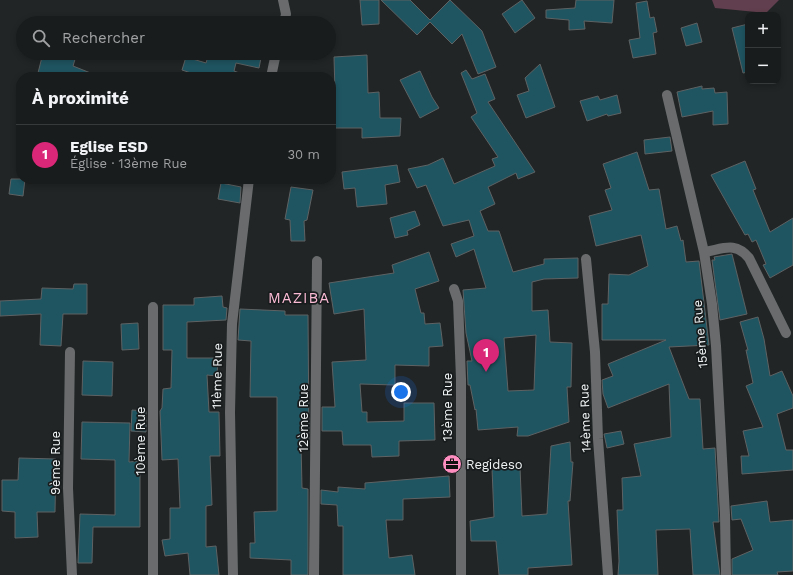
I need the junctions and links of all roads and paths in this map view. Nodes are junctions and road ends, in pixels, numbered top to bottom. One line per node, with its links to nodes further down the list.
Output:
1 (283, 0): 2 (street)
2 (286, 16)
3 (274, 60): 4 (street)
4 (271, 72)
5 (667, 95): 7 (street, 15ème Rue)
6 (249, 184): 16 (street, 11ème Rue)
7 (704, 252): 12 (street); 20 (street, 15ème Rue)
8 (586, 259): 19 (street, 14ème Rue)
9 (317, 261): 17 (street, 12ème Rue)
10 (454, 289): 18 (street, 13ème Rue)
11 (153, 307): 15 (street, 10ème Rue)
12 (786, 333)
13 (70, 352): 14 (street, 9ème Rue)
14 (72, 575)
15 (153, 575)
16 (233, 575)
17 (314, 575)
18 (460, 575)
19 (608, 575)
20 (726, 575)

